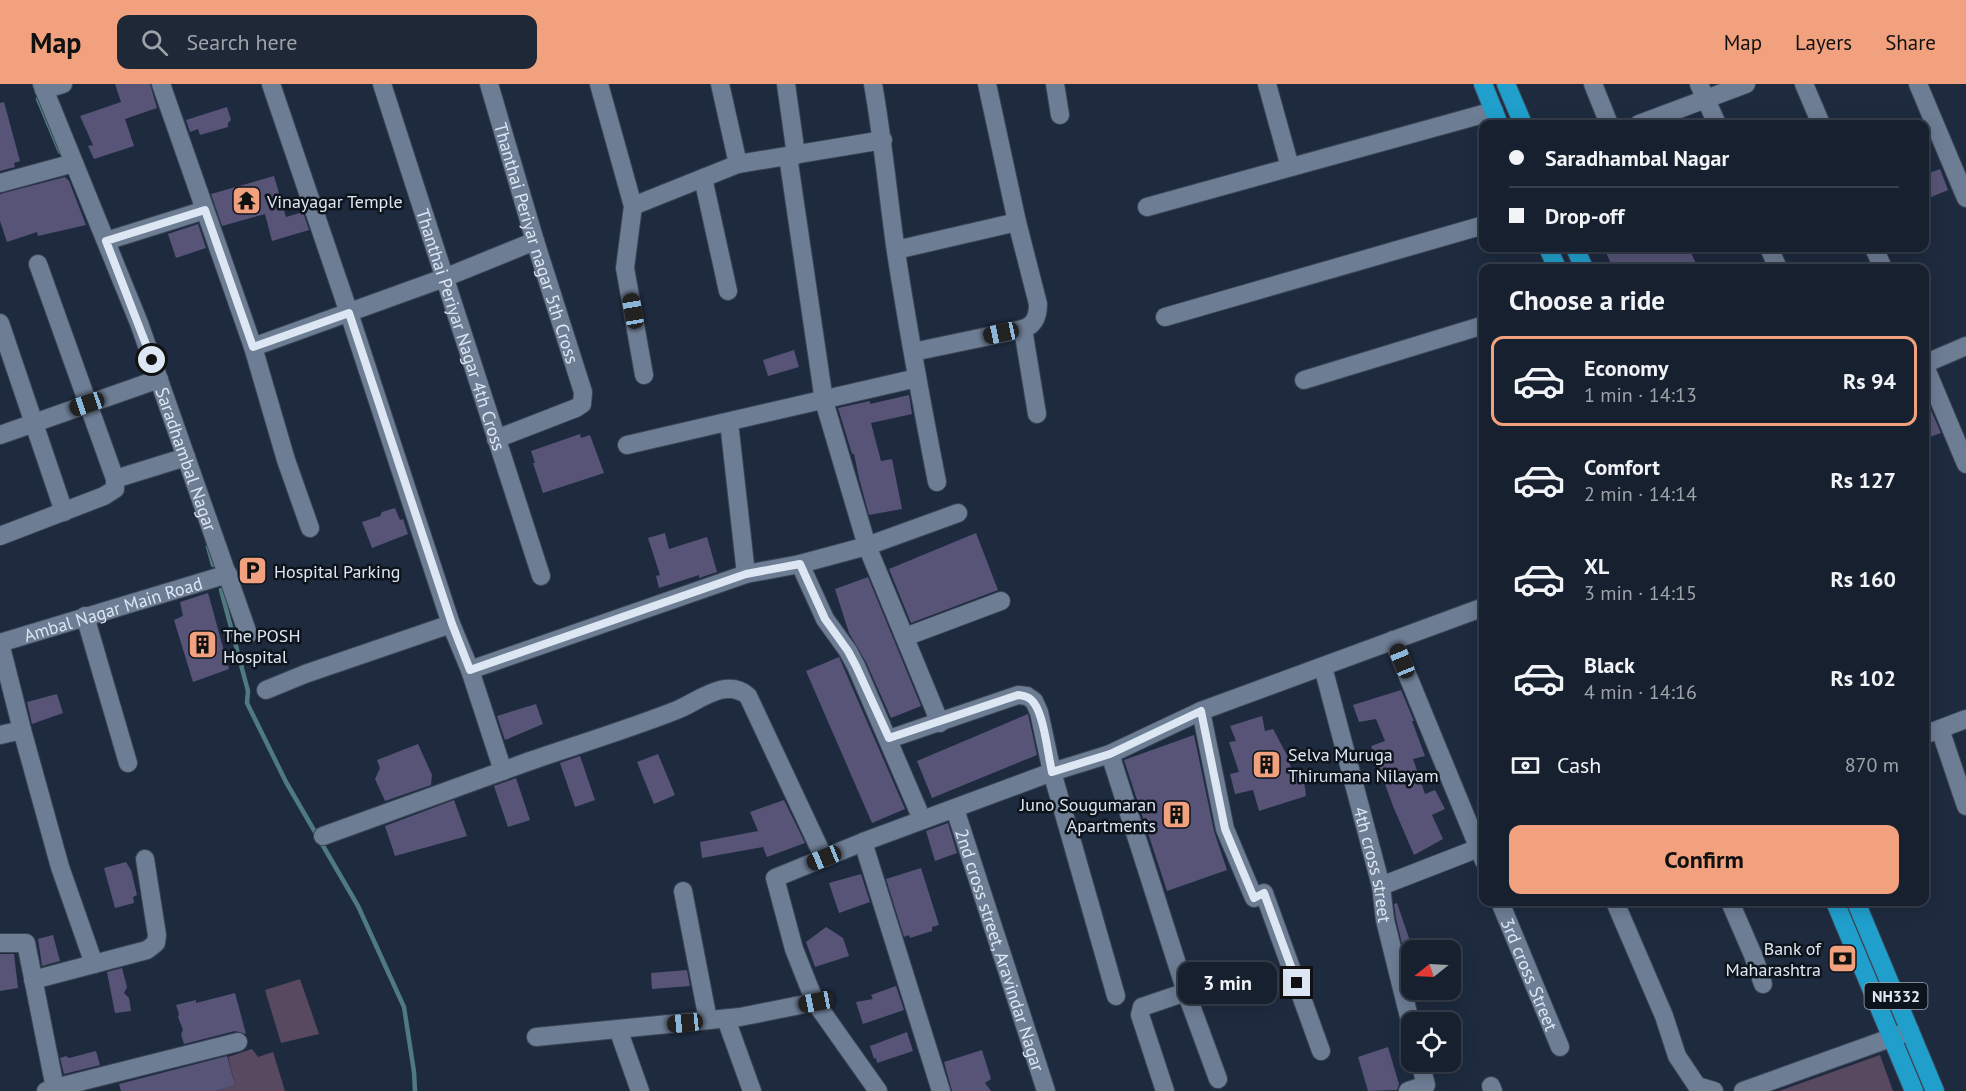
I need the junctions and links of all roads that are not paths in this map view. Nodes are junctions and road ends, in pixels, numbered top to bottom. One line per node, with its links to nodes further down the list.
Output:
1 (63, 84): 19 (street)
2 (161, 84): 39 (street)
3 (271, 84): 48 (street)
4 (382, 84): 46 (street, Thanthai Periyar Nagar 4th Cross)
5 (489, 84): 43 (street, Thanthai Periyar nagar 5th Cross)
6 (599, 84): 37 (street)
7 (720, 84): 32 (street)
8 (786, 84): 30 (street)
9 (873, 84): 29 (street)
10 (987, 84): 40 (street)
11 (1055, 84): 21 (street)
12 (1268, 84): 33 (street)
13 (1483, 84): 22 (highway)
14 (1506, 84): 23 (highway)
15 (1593, 84): 24 (street)
16 (1746, 84): 20 (street)
17 (1804, 84): 27 (street)
18 (1918, 84): 36 (street)
19 (43, 87): 31 (street, Saradhambal Nagar)
20 (1703, 92): 25 (street); 26 (street)
21 (1060, 115)
22 (1496, 118)
23 (1521, 120)
24 (1607, 120)
25 (1647, 120)
26 (1715, 120)
27 (1819, 120)
28 (1479, 122): 33 (street)
29 (883, 140): 30 (street); 44 (street)
30 (792, 156): 32 (street); 62 (street)
31 (74, 163): 35 (street); 42 (street, Saradhambal Nagar)
32 (738, 164): 34 (street)
33 (1290, 167): 38 (street)
34 (703, 178): 37 (street); 47 (street)
35 (0, 183)
36 (1966, 198)
37 (633, 206): 58 (street)
38 (1147, 207)
39 (205, 210): 42 (street); 54 (street)
40 (1017, 222): 44 (street); 52 (street)
41 (1479, 226): 49 (street)
42 (106, 241): 60 (street, Saradhambal Nagar)
43 (535, 241): 46 (street); 68 (street, Thanthai Periyar nagar 5th Cross)
44 (896, 250): 55 (street)
45 (38, 264): 63 (street)
46 (444, 278): 48 (street); 68 (street, Thanthai Periyar Nagar 4th Cross)
47 (728, 291)
48 (349, 313): 54 (street); 86 (street)
49 (1165, 317)
50 (0, 323): 65 (street)
51 (1479, 328): 61 (street)
52 (1023, 329): 55 (street); 64 (street)
53 (1966, 346): 56 (street)
54 (253, 347): 76 (street)
55 (913, 352): 59 (street)
56 (1929, 362)
57 (1929, 374): 71 (street)
58 (644, 375)
59 (917, 378): 62 (street); 73 (street)
60 (159, 379): 63 (street); 70 (street, Saradhambal Nagar)
61 (1304, 380)
62 (825, 401): 66 (street); 78 (street)
63 (87, 404): 65 (street); 72 (street)
64 (1037, 414)
65 (33, 422): 67 (street); 74 (street)
66 (729, 422): 69 (street); 81 (street)
67 (0, 435)
68 (496, 439): 82 (street, Thanthai Periyar Nagar 4th Cross)
69 (627, 445)
70 (186, 457): 72 (street); 80 (street, Saradhambal Nagar)
71 (1966, 464)
72 (115, 479): 74 (street)
73 (937, 482)
74 (64, 512): 77 (street)
75 (958, 513): 78 (street)
76 (310, 528)
77 (0, 536)
78 (867, 546): 79 (street); 88 (street)
79 (800, 564): 81 (street); 100 (street)
80 (228, 574): 85 (street, Ambal Nagar Main Road); 87 (street, Saradhambal Nagar)
81 (746, 574): 92 (street)
82 (540, 576)
83 (1000, 601): 88 (street)
84 (1479, 609): 89 (street)
85 (85, 616): 90 (street, Ambal Nagar Main Road); 102 (street)
86 (452, 624): 92 (street); 93 (street)
87 (248, 634)
88 (905, 637): 96 (street)
89 (1393, 640): 91 (street); 110 (street)
90 (0, 643): 97 (street)
91 (1323, 667): 94 (street); 114 (street, 4th cross street)
92 (470, 670): 103 (street)
93 (266, 690)
94 (1201, 711): 101 (street); 136 (street)
95 (1966, 719): 98 (street)
96 (940, 723): 100 (street); 104 (street)
97 (22, 730): 99 (street); 122 (street)
98 (1932, 732): 105 (street)
99 (0, 735)
100 (889, 738): 107 (street)
101 (1110, 754): 104 (street); 125 (street)
102 (128, 763)
103 (503, 771): 108 (street); 112 (street)
104 (1052, 772): 106 (street); 126 (street)
105 (1966, 806)
106 (955, 809): 109 (street); 144 (street, 2nd cross street, Aravindar Nagar)
107 (918, 810)
108 (323, 836)
109 (863, 842): 112 (street); 143 (street)
110 (1479, 845)
111 (1479, 853): 114 (street)
112 (824, 858): 127 (street)
113 (145, 859): 122 (street)
114 (1381, 886): 128 (street, 4th cross street)
115 (683, 891): 129 (street)
116 (1502, 906): 135 (street, 3rd cross Street)
117 (1617, 906): 147 (street)
118 (1732, 906): 124 (street)
119 (1837, 906): 133 (highway, NH332)
120 (1858, 906): 131 (highway, NH332)
121 (0, 943): 123 (street)
122 (94, 964): 123 (street)
123 (33, 980): 139 (street)
124 (1763, 984)
125 (1186, 992): 138 (street); 145 (street)
126 (1116, 996)
127 (816, 1002): 129 (street); 142 (street)
128 (1408, 1012)
129 (717, 1020): 130 (street); 141 (street)
130 (618, 1029): 132 (street); 140 (street)
131 (1910, 1031): 133 (street); 150 (highway, NH332)
132 (536, 1038)
133 (1891, 1039): 148 (street); 149 (highway, NH332)
134 (238, 1042): 139 (street)
135 (1560, 1047)
136 (1321, 1051)
137 (1423, 1072): 146 (street)
138 (1218, 1079)
139 (50, 1090)
140 (640, 1091)
141 (752, 1091)
142 (878, 1091)
143 (941, 1091)
144 (1046, 1091)
145 (1165, 1091)
146 (1408, 1091)
147 (1714, 1091)
148 (1743, 1091)
149 (1914, 1091)
150 (1935, 1091)

